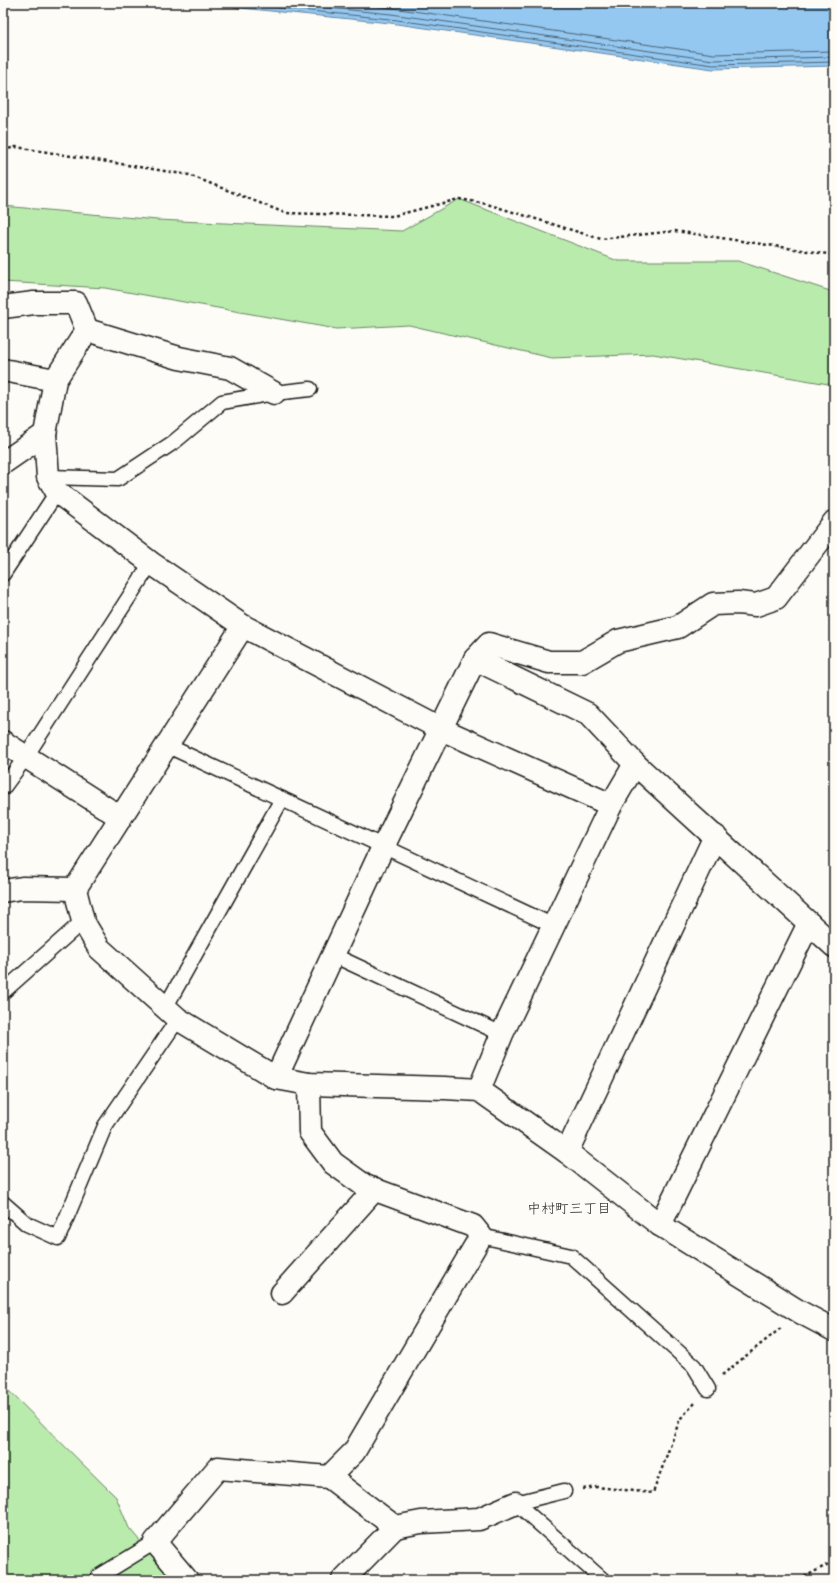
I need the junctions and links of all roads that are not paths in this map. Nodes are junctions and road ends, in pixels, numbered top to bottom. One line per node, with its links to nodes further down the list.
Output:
1 (3, 307): 2 (street)
2 (87, 330): 4 (street); 6 (street)
3 (3, 370): 4 (street)
4 (55, 380): 7 (street)
5 (310, 389): 6 (lane)
6 (274, 393): 9 (lane)
7 (45, 434): 8 (street); 9 (street)
8 (3, 463)
9 (52, 484): 11 (street); 12 (lane)
10 (834, 522): 14 (street)
11 (151, 564): 13 (street); 18 (lane)
12 (3, 574)
13 (244, 626): 15 (street); 17 (street)
14 (475, 659): 15 (street); 19 (street)
15 (441, 729): 22 (street); 25 (street)
16 (3, 742): 18 (street)
17 (166, 745): 21 (lane); 23 (street)
18 (26, 758): 20 (lane); 23 (street)
19 (634, 764): 22 (street); 24 (street)
20 (3, 788)
21 (282, 799): 25 (lane); 34 (lane)
22 (611, 805): 30 (street)
23 (120, 817): 26 (street)
24 (715, 836): 29 (street); 39 (street)
25 (383, 847): 30 (lane); 32 (street)
26 (74, 889): 27 (street); 28 (street)
27 (3, 891)
28 (83, 921): 33 (lane); 34 (street)
29 (809, 923): 31 (street); 42 (street)
30 (554, 926): 35 (street)
31 (834, 946)
32 (333, 955): 35 (lane); 36 (street)
33 (3, 992)
34 (172, 1014): 36 (street); 41 (lane)
35 (502, 1034): 38 (street)
36 (276, 1078): 37 (street)
37 (309, 1084): 38 (street); 40 (street)
38 (478, 1090): 39 (street)
39 (567, 1152): 42 (street)
40 (375, 1189): 43 (street); 44 (street)
41 (3, 1203)
42 (660, 1225): 45 (street)
43 (481, 1236): 46 (lane); 47 (street)
44 (282, 1293)
45 (834, 1330)
46 (708, 1389)
47 (329, 1477): 50 (street); 51 (street)
48 (564, 1491): 49 (lane)
49 (516, 1502): 50 (street); 55 (lane)
50 (395, 1527): 52 (street)
51 (155, 1542): 53 (lane); 54 (street)
52 (348, 1578)
53 (100, 1580)
54 (187, 1580)
55 (603, 1580)

